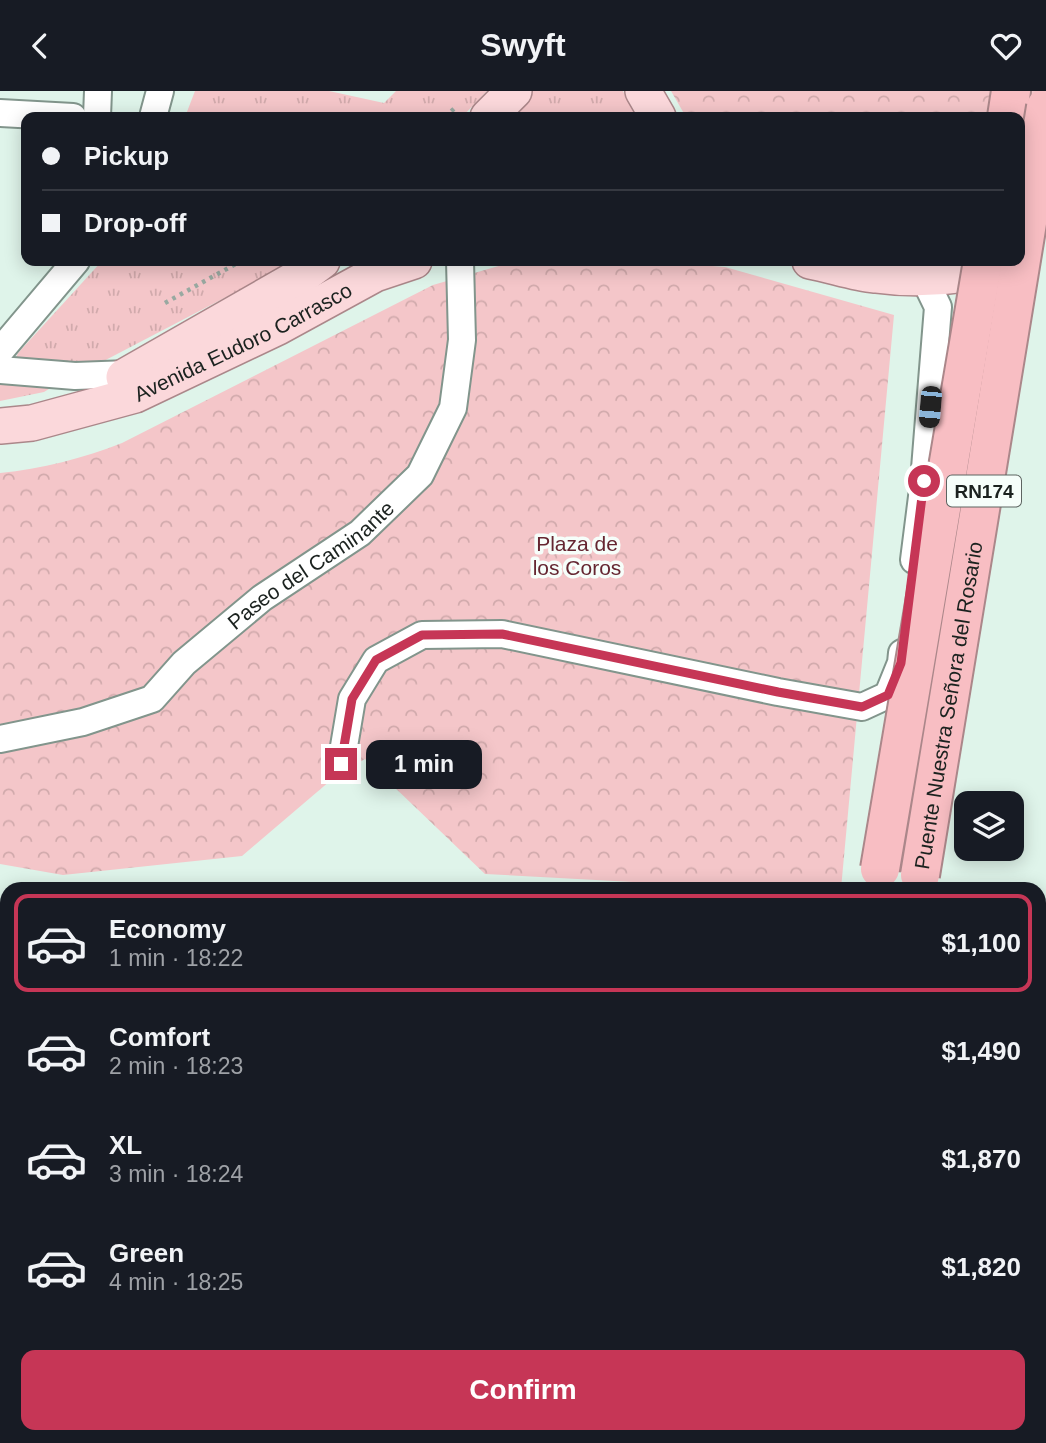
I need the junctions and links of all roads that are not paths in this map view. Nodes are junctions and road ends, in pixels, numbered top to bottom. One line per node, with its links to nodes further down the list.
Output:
1 (98, 91): 7 (street)
2 (160, 91): 8 (street)
3 (514, 91): 9 (main road)
4 (643, 91): 10 (main road)
5 (1011, 91): 11 (highway)
6 (1046, 107): 14 (highway, Puente Nuestra Señora del Rosario / RN174, bridge)
7 (97, 112)
8 (154, 112)
9 (472, 112)
10 (655, 112)
11 (1008, 112)
12 (0, 113): 13 (street)
13 (21, 114)
14 (1025, 235)
15 (72, 266): 24 (street)
16 (315, 266): 26 (main road, Avenida Eudoro Carrasco)
17 (399, 266): 27 (main road, Avenida Eudoro Carrasco)
18 (460, 266): 29 (street, Paseo del Caminante)
19 (835, 266): 23 (main road)
20 (982, 266): 31 (highway, Puente Nuestra Señora del Rosario / RN174, bridge)
21 (999, 266): 23 (main road)
22 (1020, 266): 32 (highway, Puente Nuestra Señora del Rosario / RN174, bridge)
23 (924, 278): 30 (street)
24 (0, 351)
25 (0, 370): 26 (street)
26 (129, 374): 27 (main road, Avenida Eudoro Carrasco)
27 (68, 414): 28 (main road, Avenida Eudoro Carrasco)
28 (0, 426)
29 (0, 739)
30 (341, 764)
31 (878, 882)
32 (919, 882)

